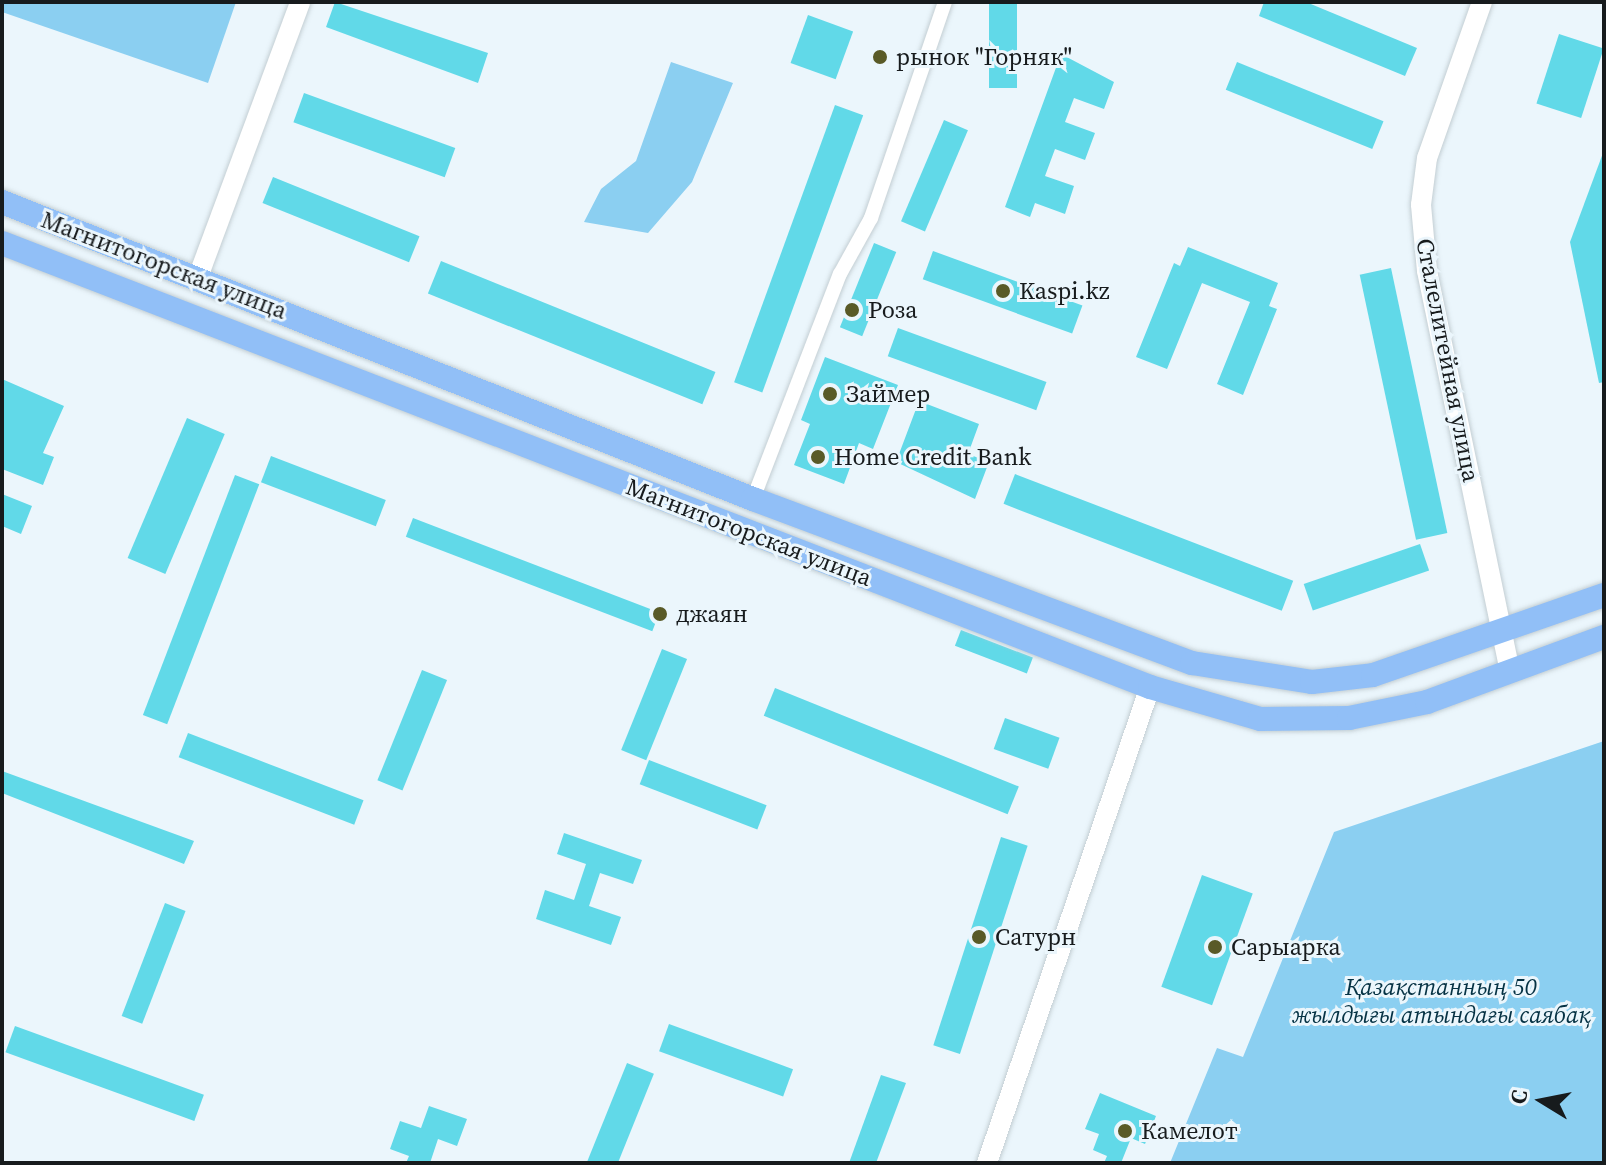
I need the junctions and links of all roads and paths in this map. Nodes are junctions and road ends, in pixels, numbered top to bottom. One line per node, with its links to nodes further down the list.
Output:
1 (300, 2): 6 (street)
2 (945, 2): 8 (street)
3 (1482, 2): 10 (street, Сталелитейная улица)
4 (2, 202): 6 (main road, Магнитогорская улица)
5 (2, 243): 7 (main road, Магнитогорская улица)
6 (198, 277): 7 (main road); 8 (main road, Магнитогорская улица)
7 (184, 314): 13 (main road, Магнитогорская улица)
8 (753, 499): 10 (main road, Магнитогорская улица)
9 (1604, 595): 10 (main road, Магнитогорская улица)
10 (1501, 630): 12 (street)
11 (1604, 637): 12 (main road, Магнитогорская улица)
12 (1510, 671): 13 (main road, Магнитогорская улица)
13 (1150, 687): 14 (street)
14 (987, 1163)

